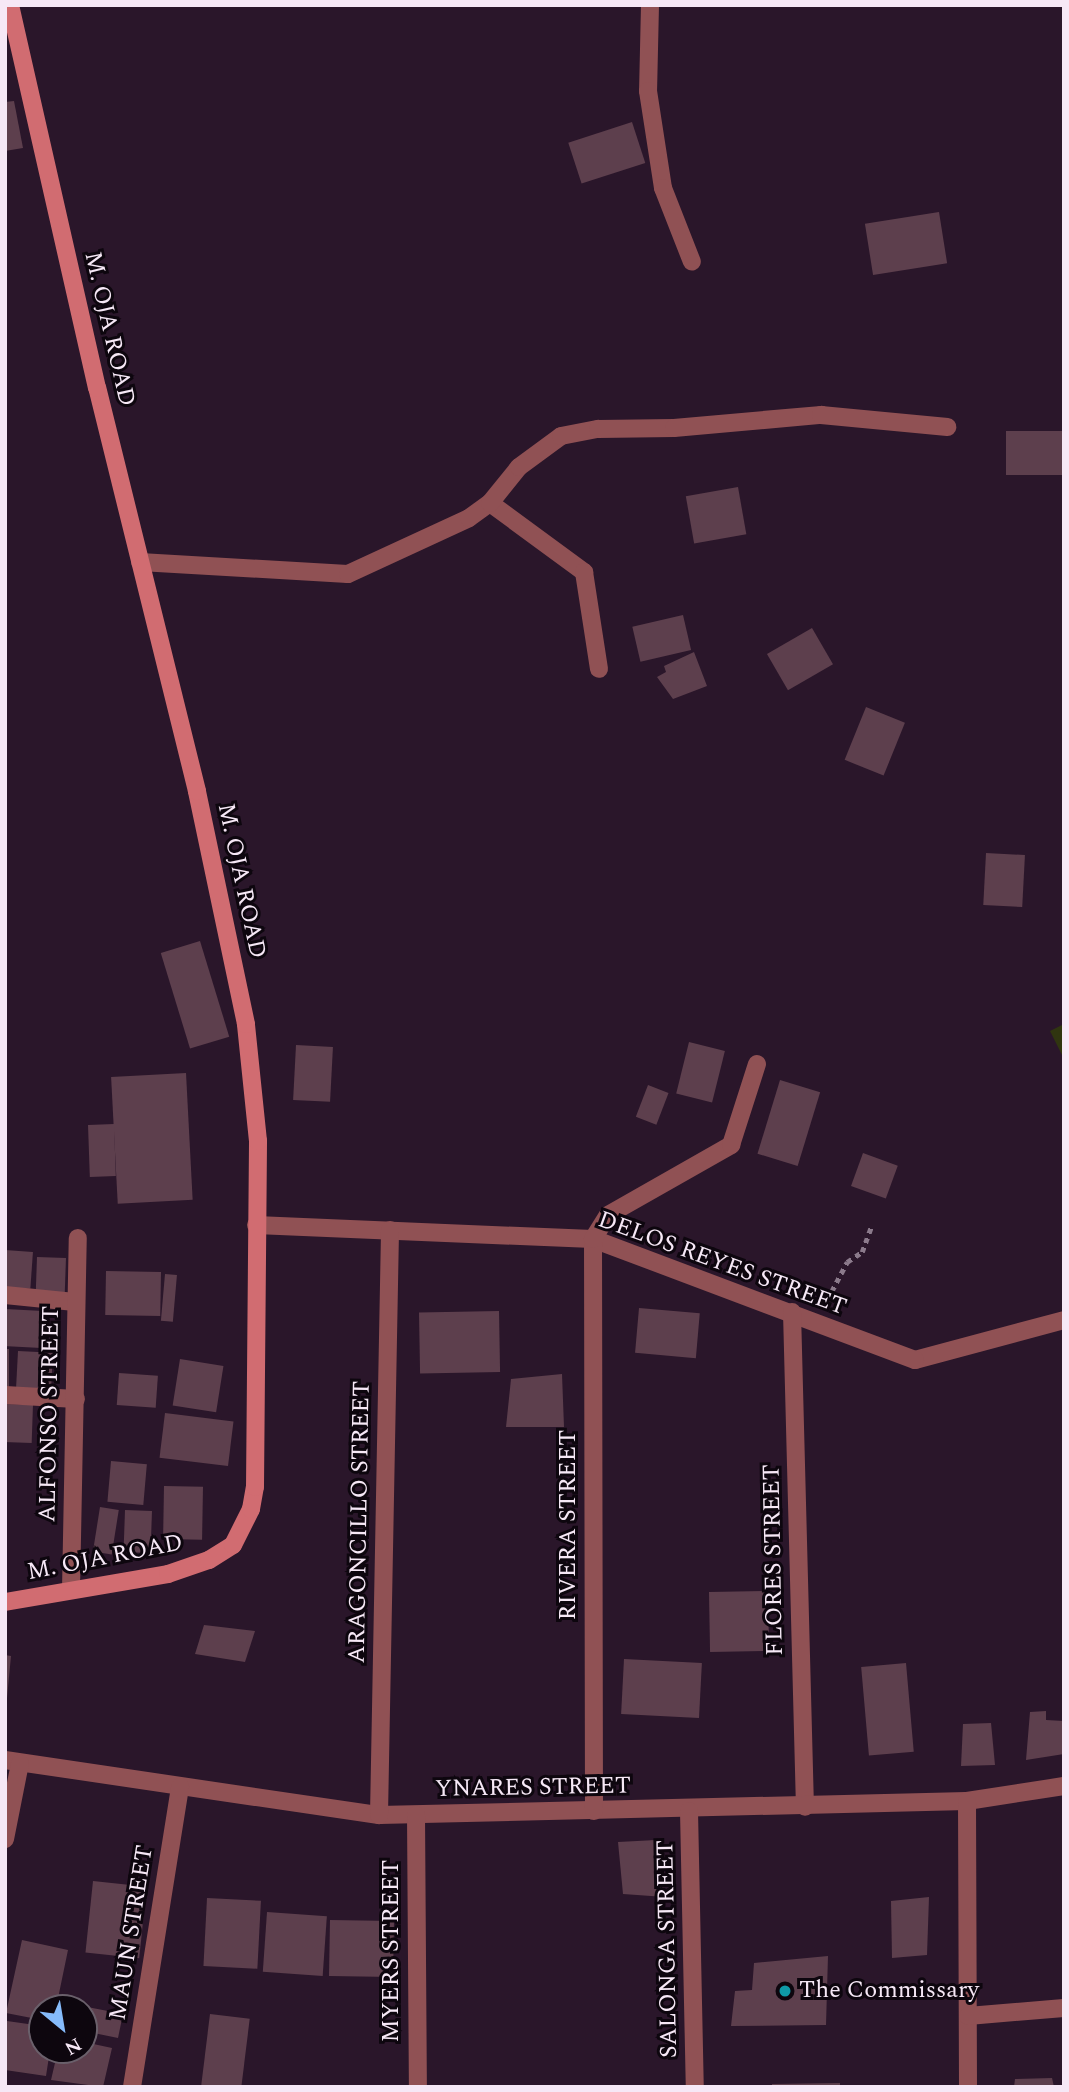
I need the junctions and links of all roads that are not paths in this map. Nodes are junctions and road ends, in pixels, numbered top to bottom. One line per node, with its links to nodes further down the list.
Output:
1 (10, 5): 6 (street, M. OJA ROAD)
2 (650, 5): 3 (street)
3 (692, 262)
4 (947, 427): 5 (street)
5 (489, 503): 6 (street); 7 (street)
6 (140, 562): 9 (street, M. OJA ROAD)
7 (599, 669)
8 (757, 1064): 12 (street)
9 (256, 1225): 10 (street, DELOS REYES STREET); 19 (street, M. OJA ROAD)
10 (390, 1230): 12 (street, DELOS REYES STREET); 28 (street, ARAGONCILLO STREET)
11 (78, 1238): 14 (street, ALFONSO STREET)
12 (593, 1239): 15 (street, DELOS REYES STREET); 26 (street, RIVERA STREET)
13 (5, 1295): 14 (street)
14 (75, 1302): 18 (street, ALFONSO STREET)
15 (792, 1312): 16 (street, DELOS REYES STREET); 25 (street, FLORES STREET)
16 (1064, 1320)
17 (5, 1395): 18 (street)
18 (76, 1399): 19 (street, ALFONSO STREET)
19 (71, 1590): 20 (street, M. OJA ROAD)
20 (5, 1602)
21 (13, 1761): 23 (street, YNARES STREET); 30 (street)
22 (1064, 1786): 24 (street, YNARES STREET)
23 (180, 1787): 28 (street, YNARES STREET); 33 (street, MAUN STREET)
24 (967, 1801): 25 (street, YNARES STREET); 32 (street)
25 (805, 1807): 27 (street, YNARES STREET)
26 (594, 1811): 27 (street, YNARES STREET); 29 (street, YNARES STREET)
27 (689, 1811): 35 (street, SALONGA STREET)
28 (379, 1815): 29 (street, YNARES STREET)
29 (416, 1815): 34 (street, MYERS STREET)
30 (5, 1839)
31 (1064, 2008): 32 (street)
32 (968, 2016): 36 (street)
33 (132, 2087)
34 (418, 2087)
35 (695, 2087)
36 (968, 2087)

